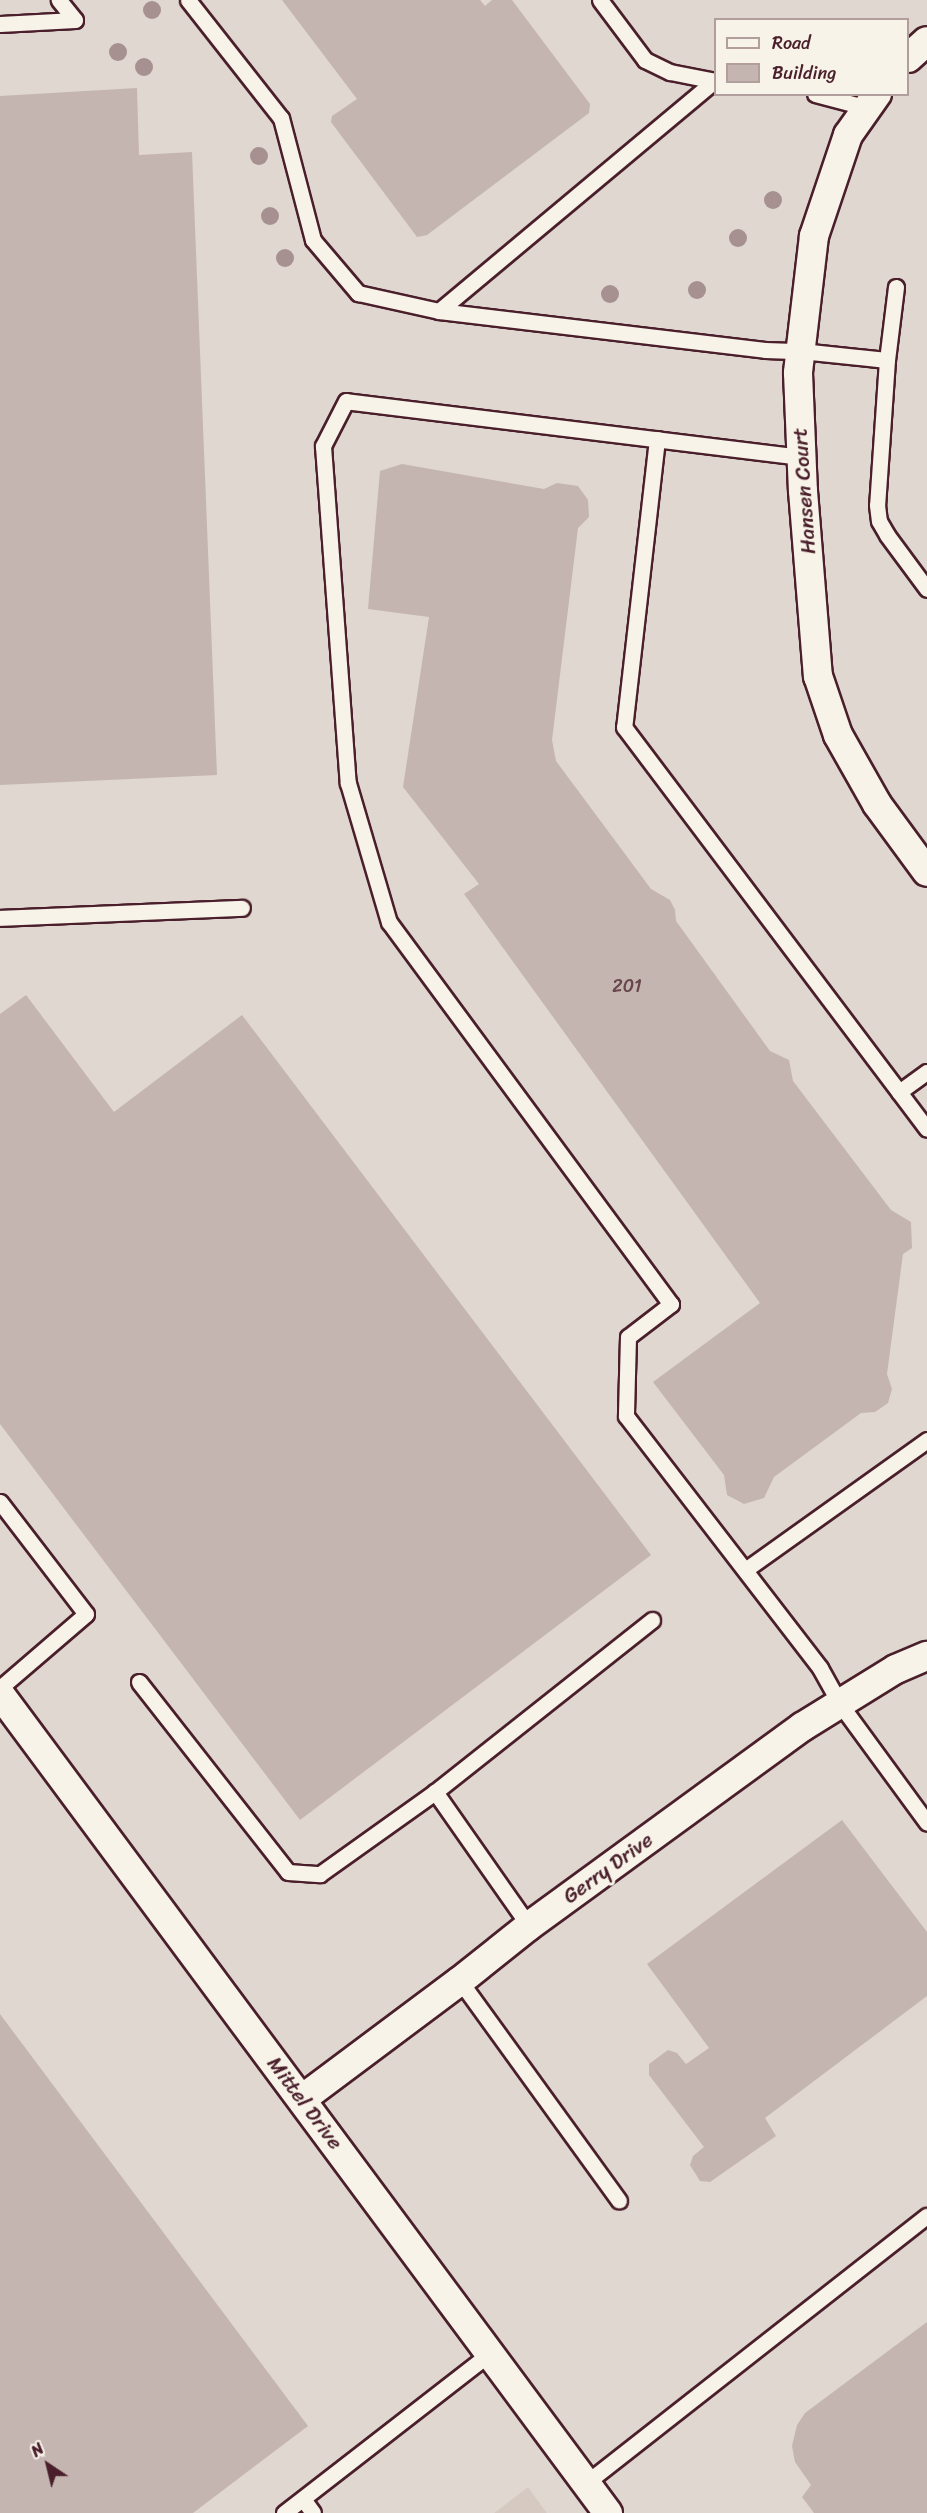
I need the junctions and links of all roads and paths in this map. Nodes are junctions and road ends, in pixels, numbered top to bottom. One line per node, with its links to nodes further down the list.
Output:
1 (58, 0): 4 (lane)
2 (188, 0): 12 (lane)
3 (600, 0): 7 (lane)
4 (0, 24)
5 (927, 41): 6 (street)
6 (909, 57)
7 (714, 81)
8 (714, 82): 12 (lane)
9 (832, 96): 10 (lane)
10 (873, 101): 13 (street, Hansen Court)
11 (896, 287): 14 (lane)
12 (439, 311): 13 (lane)
13 (801, 351): 14 (lane); 16 (street, Hansen Court)
14 (887, 360): 17 (lane)
15 (657, 439): 16 (lane); 22 (lane); 26 (lane)
16 (801, 457): 18 (street, Hansen Court)
17 (927, 588)
18 (927, 872)
19 (242, 908): 20 (lane)
20 (0, 918)
21 (927, 1072): 22 (lane)
22 (899, 1092): 23 (lane)
23 (927, 1129)
24 (927, 1440): 26 (lane)
25 (0, 1502): 30 (lane)
26 (745, 1570): 32 (lane)
27 (652, 1620): 33 (lane)
28 (927, 1656): 32 (street, Gerry Drive)
29 (139, 1682): 33 (lane)
30 (0, 1688)
31 (0, 1694): 37 (street, Mittel Drive)
32 (840, 1704): 34 (lane); 35 (street, Gerry Drive)
33 (435, 1792): 35 (lane)
34 (927, 1823)
35 (529, 1926): 36 (street, Gerry Drive)
36 (460, 1981): 37 (street, Gerry Drive); 38 (lane)
37 (302, 2099): 40 (street, Mittel Drive)
38 (620, 2201)
39 (927, 2216): 41 (lane)
40 (490, 2353): 41 (street, Mittel Drive); 42 (lane)
41 (586, 2483): 45 (street, Mittel Drive)
42 (303, 2499): 43 (lane); 44 (lane)
43 (284, 2513)
44 (313, 2513)
45 (608, 2513)

